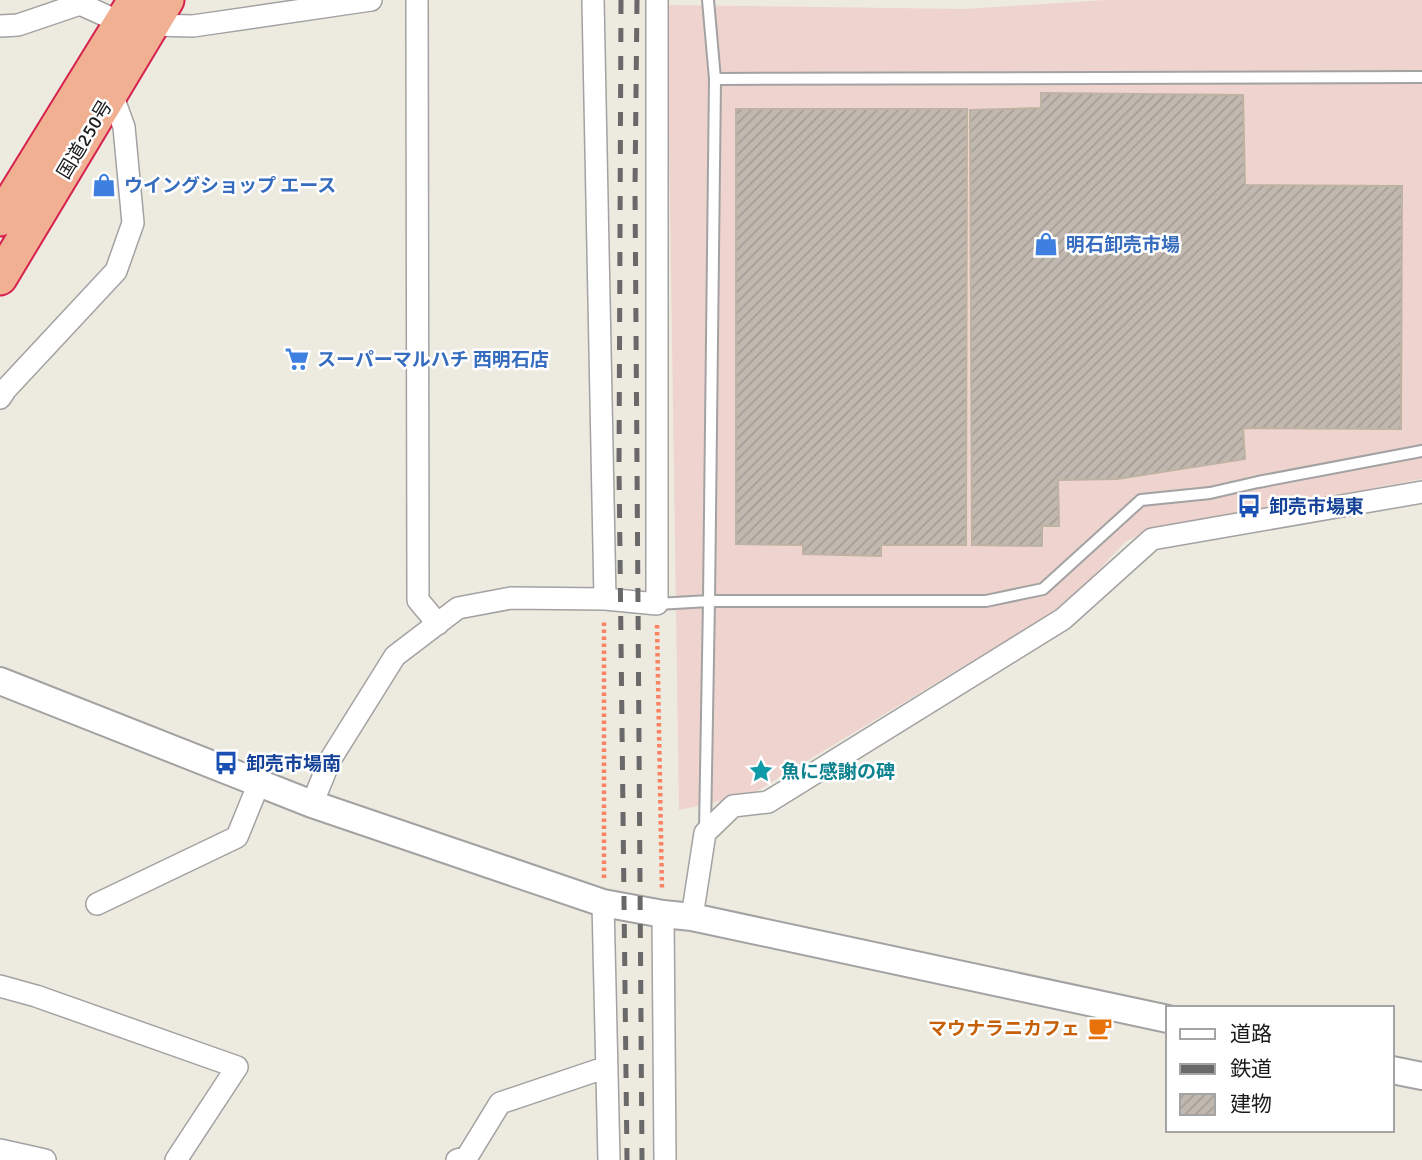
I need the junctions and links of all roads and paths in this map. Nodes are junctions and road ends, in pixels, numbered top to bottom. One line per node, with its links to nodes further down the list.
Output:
1 (371, 0): 7 (street)
2 (417, 0): 20 (street)
3 (593, 0): 17 (street)
4 (657, 0): 19 (street)
5 (708, 0): 10 (lane)
6 (80, 2): 7 (street); 8 (street)
7 (144, 12): 11 (highway, 国道250号); 12 (highway, 国道250号)
8 (0, 26)
9 (1422, 77): 10 (lane)
10 (715, 79): 18 (lane)
11 (112, 94): 13 (highway, 国道250号); 14 (street)
12 (0, 219)
13 (0, 278)
14 (0, 398)
15 (1422, 451): 18 (lane)
16 (1422, 492): 24 (street)
17 (605, 599): 19 (street); 20 (street); 25 (path)
18 (709, 601): 19 (lane); 24 (lane)
19 (657, 604): 27 (path)
20 (438, 624): 23 (street)
21 (0, 681): 22 (street)
22 (259, 783): 23 (street); 26 (street)
23 (312, 804): 25 (street)
24 (705, 833): 28 (street)
25 (604, 902): 27 (street); 31 (street)
26 (97, 904)
27 (663, 914): 28 (street); 39 (street)
28 (692, 917): 30 (street)
29 (0, 986): 36 (street)
30 (1166, 1019)
31 (607, 1067): 37 (street); 38 (street)
32 (1394, 1069): 33 (street)
33 (1422, 1076)
34 (0, 1150): 35 (street)
35 (45, 1160)
36 (176, 1160)
37 (457, 1160)
38 (609, 1160)
39 (665, 1160)

